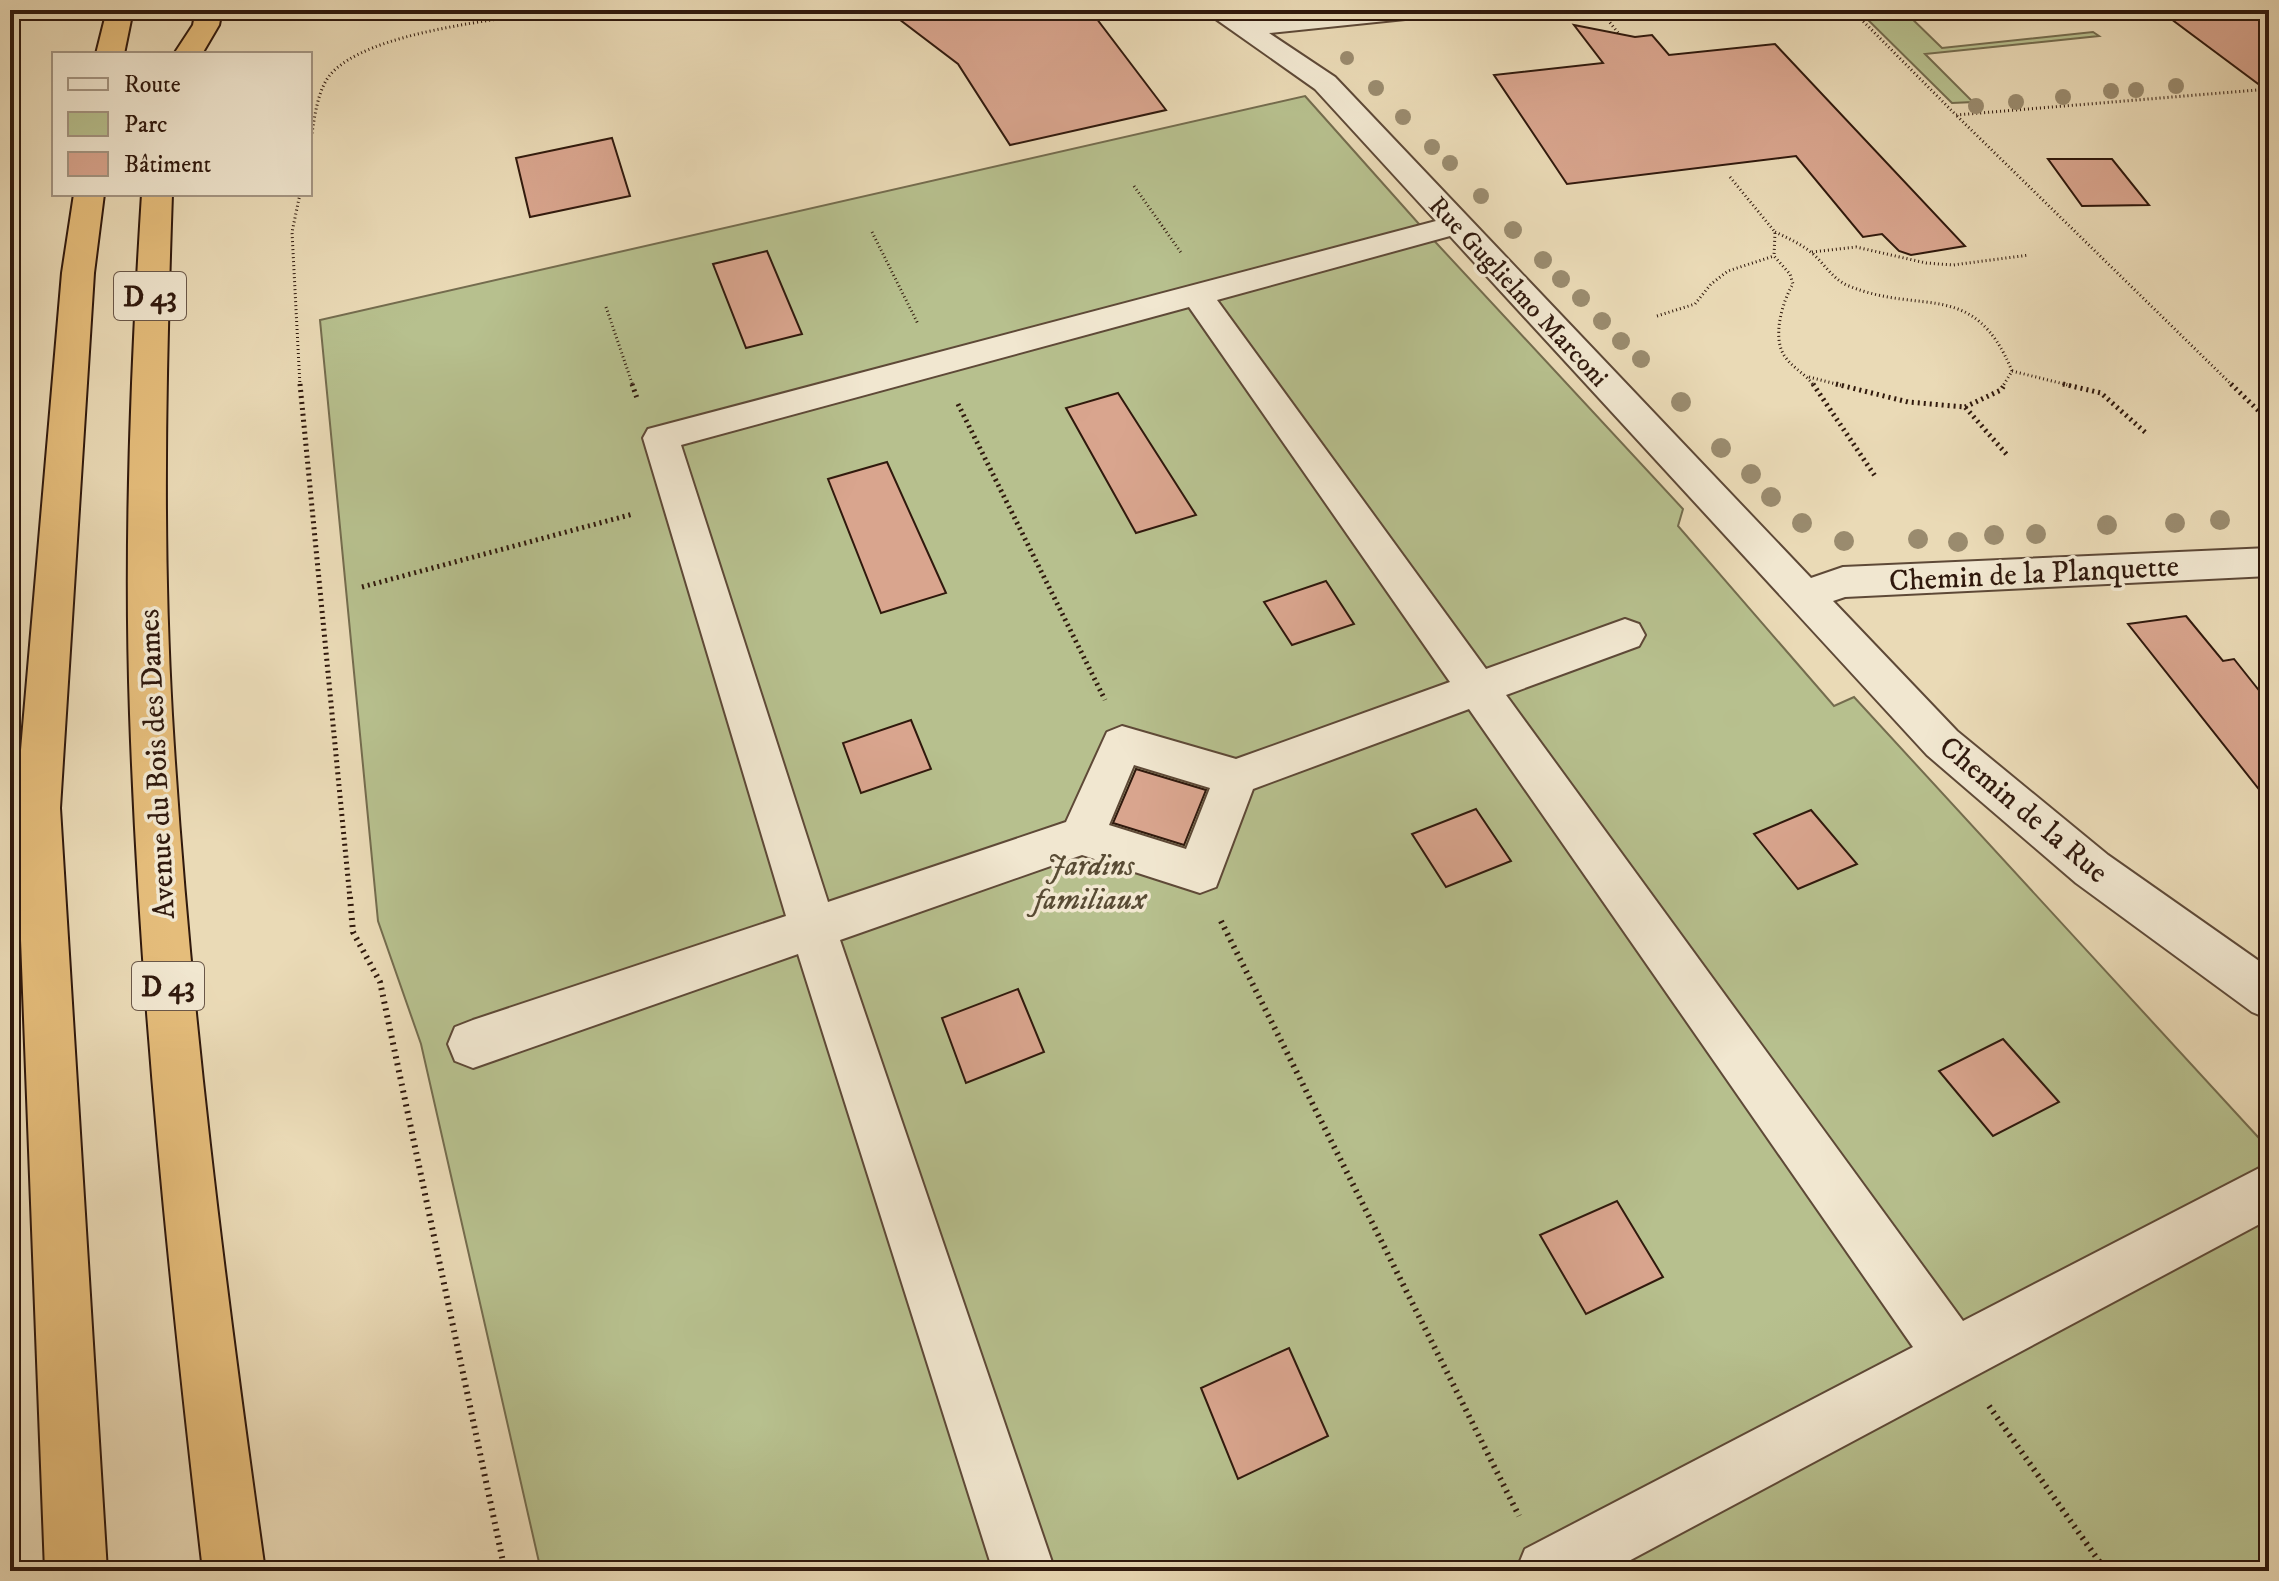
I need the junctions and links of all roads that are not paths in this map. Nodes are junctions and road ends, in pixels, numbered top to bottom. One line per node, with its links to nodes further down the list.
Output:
1 (120, 10): 7 (highway)
2 (209, 10): 9 (highway)
3 (1216, 10): 6 (street, Rue Guglielmo Marconi)
4 (1415, 10): 6 (street)
5 (175, 25): 8 (highway)
6 (1245, 28): 12 (street, Rue Guglielmo Marconi)
7 (110, 52)
8 (171, 52)
9 (189, 52)
10 (89, 196): 26 (highway, D 43)
11 (157, 196): 27 (highway, Avenue du Bois des Dames / D 43)
12 (1456, 225): 13 (street); 15 (street, Rue Guglielmo Marconi)
13 (1202, 292): 17 (street); 20 (street)
14 (2269, 562): 15 (street, Chemin de la Planquette)
15 (1802, 596): 21 (street, Chemin de la Rue)
16 (1625, 635): 17 (street)
17 (1478, 688): 18 (street); 24 (street)
18 (1236, 777): 19 (street); 19 (street)
19 (1082, 836): 20 (street)
20 (813, 928): 22 (street); 28 (street)
21 (2269, 996)
22 (473, 1044)
23 (2269, 1190): 24 (street)
24 (1953, 1355): 25 (street)
25 (1536, 1550)
26 (76, 1571)
27 (234, 1571)
28 (1024, 1571)

